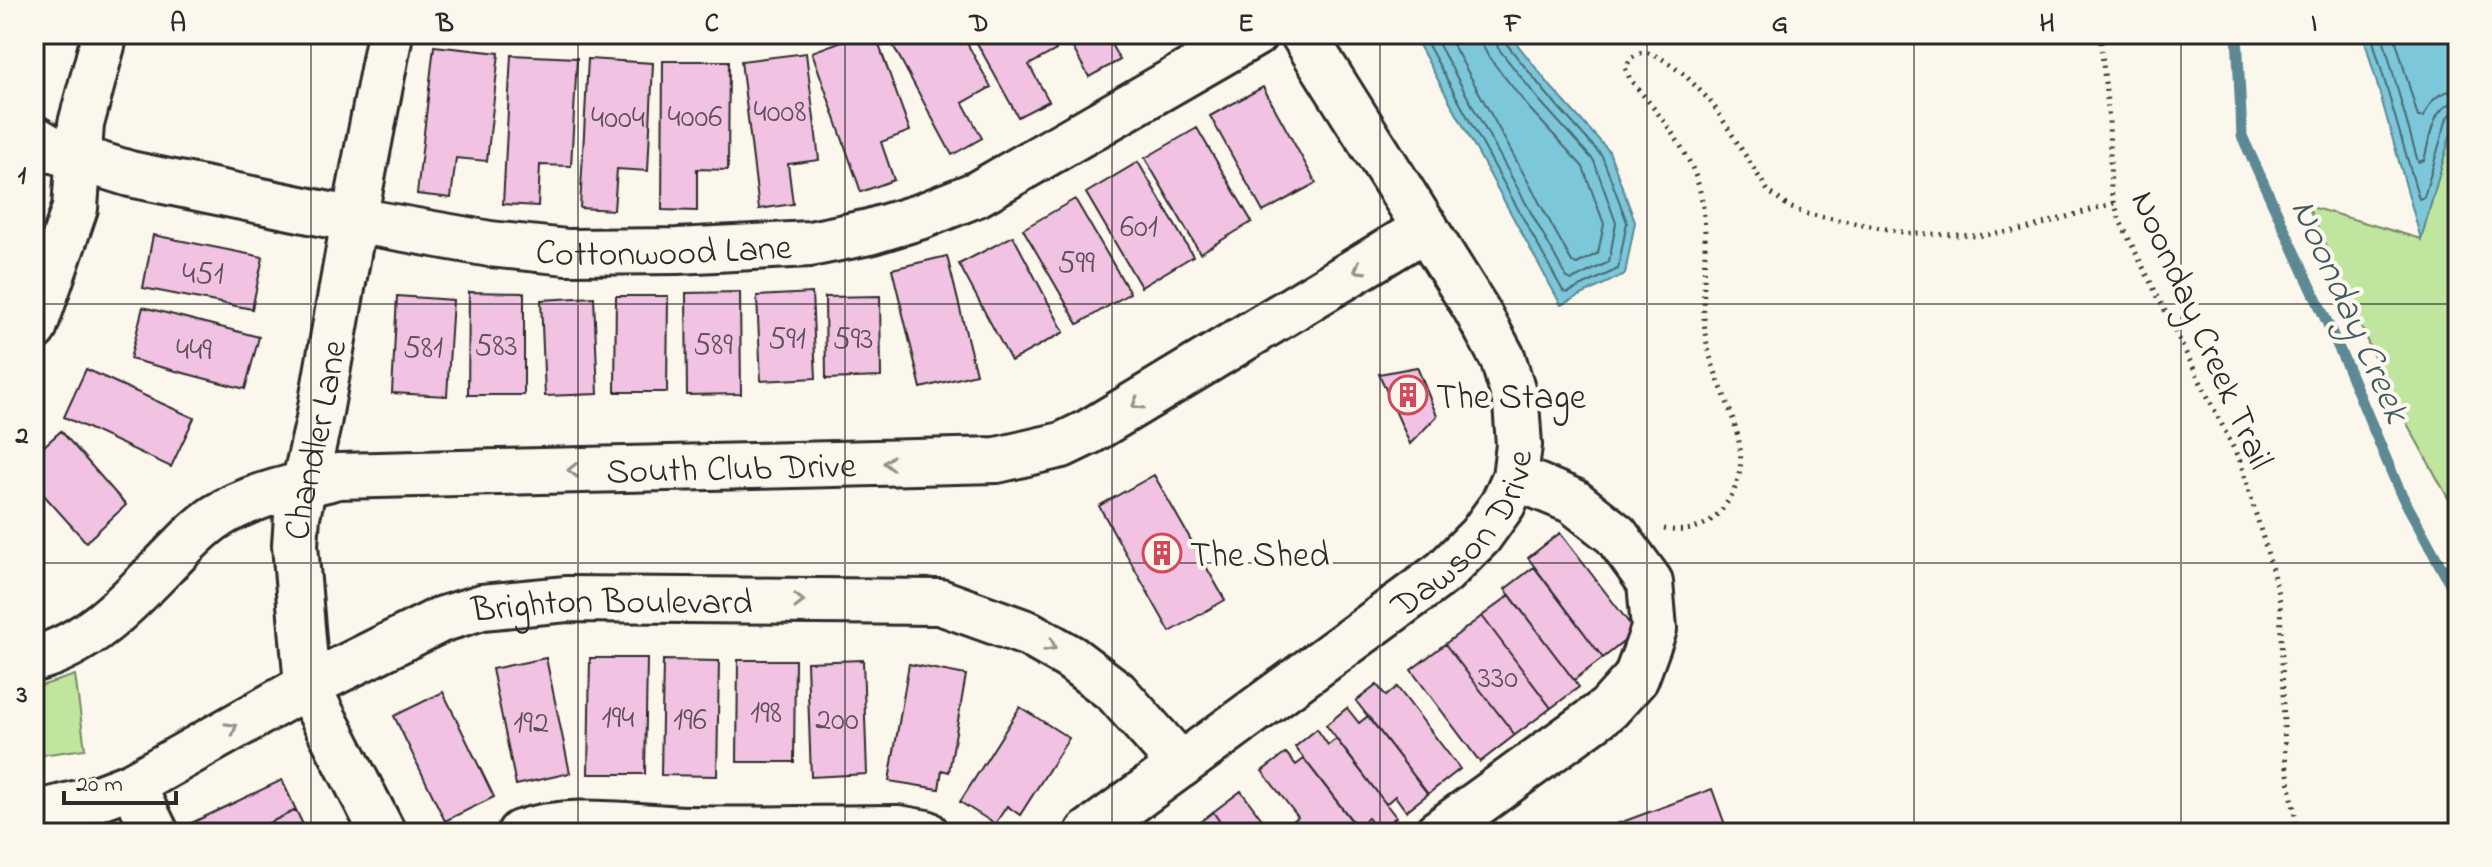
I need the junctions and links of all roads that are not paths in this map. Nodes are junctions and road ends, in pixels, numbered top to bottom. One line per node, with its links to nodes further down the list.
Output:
1 (105, 34): 6 (street)
2 (390, 34): 7 (street, Chandler Lane)
3 (1255, 34): 7 (street, Cottonwood Lane)
4 (1303, 34): 8 (street, Dawson Drive)
5 (34, 138): 6 (street, Cottonwood Lane)
6 (79, 158): 7 (street, Cottonwood Lane); 9 (street)
7 (354, 220): 11 (street, Chandler Lane)
8 (1426, 228): 10 (street, Dawson Drive); 11 (street, South Club Drive, one-way to 11)
9 (34, 328)
10 (1515, 477): 14 (street, Dawson Drive); 23 (street)
11 (304, 486): 12 (street, South Club Drive); 13 (street, Chandler Lane)
12 (34, 659)
13 (307, 686): 14 (street, Brighton Boulevard, one-way to 14); 15 (street, Brighton Boulevard, one-way to 13); 19 (street, Chandler Lane)
14 (1181, 765): 22 (street, Dawson Drive)
15 (132, 785): 16 (street, Brighton Boulevard); 18 (street)
16 (34, 814)
17 (676, 831): 20 (street); 21 (street)
18 (156, 833)
19 (383, 833)
20 (520, 833)
21 (926, 833)
22 (1088, 833)
23 (1437, 833)

